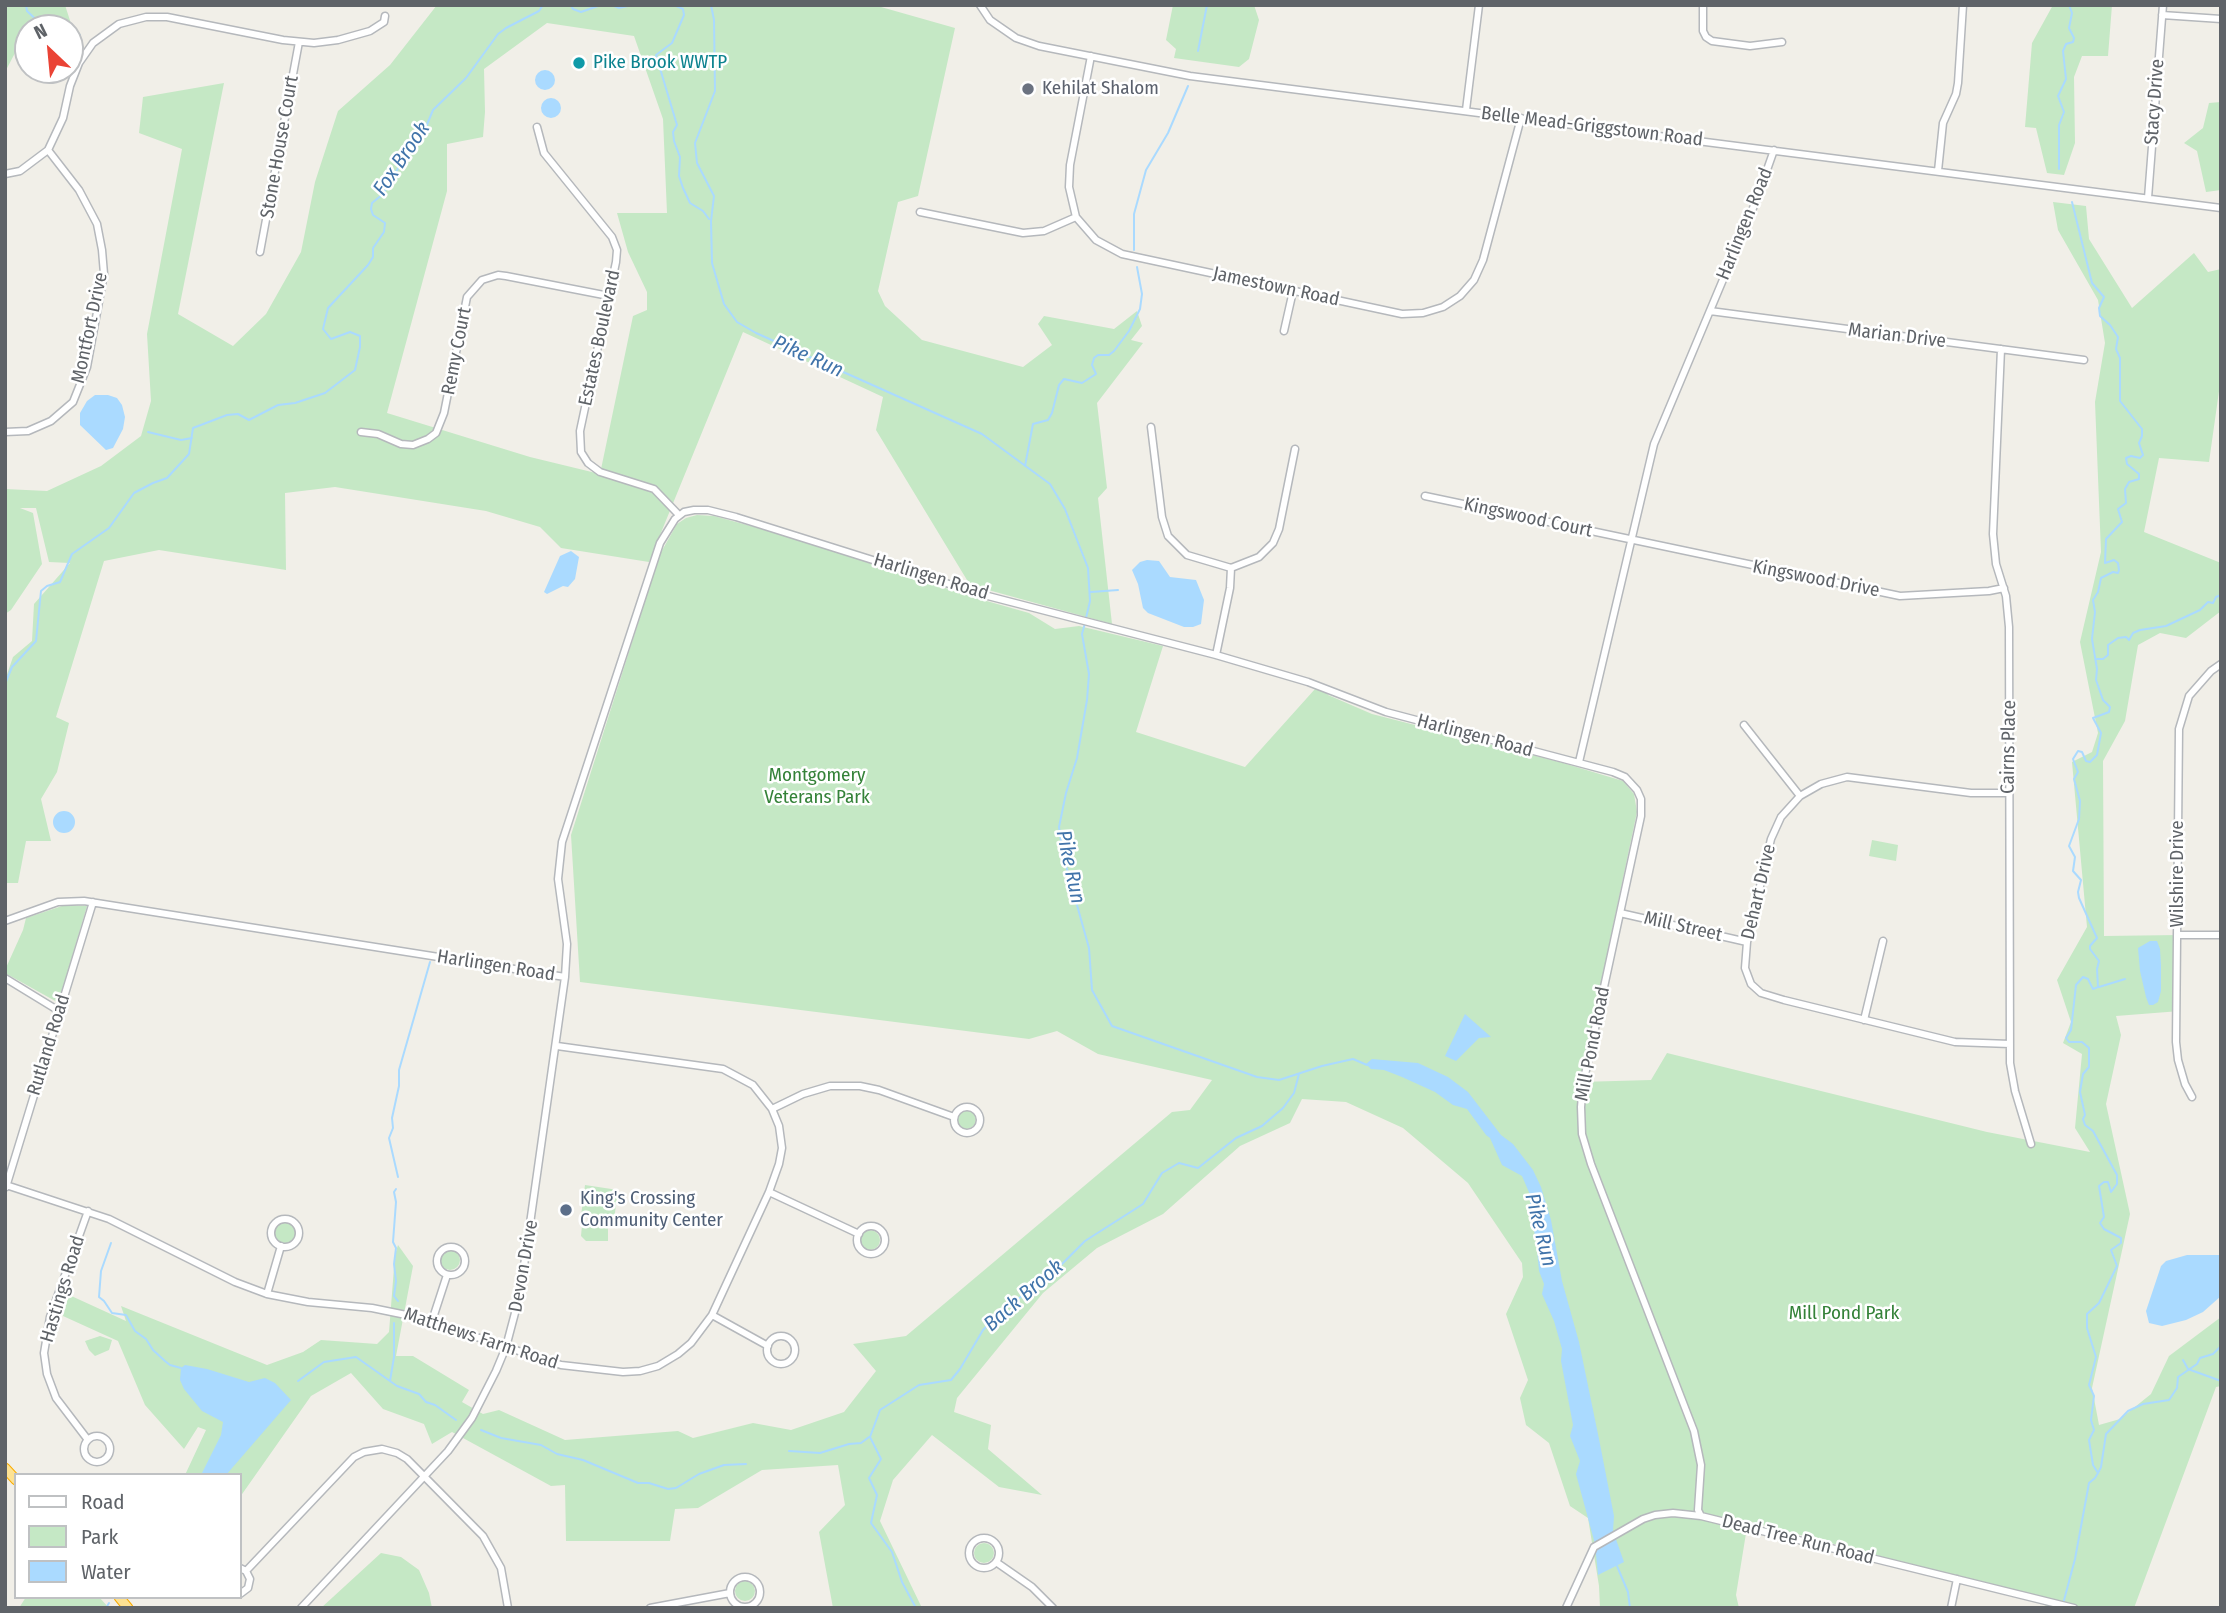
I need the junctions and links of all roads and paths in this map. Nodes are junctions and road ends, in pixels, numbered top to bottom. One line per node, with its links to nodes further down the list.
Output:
1 (980, 5): 11 (street, Belle Mead-Griggstown Road)
2 (1479, 5): 12 (street)
3 (1703, 5): 9 (street)
4 (1963, 5): 17 (street)
5 (2163, 5): 6 (street, Stacy Drive)
6 (2162, 15): 8 (street); 19 (street, Stacy Drive)
7 (385, 16): 10 (street)
8 (2221, 19)
9 (1782, 41)
10 (299, 42): 15 (street); 23 (street, Stone House Court)
11 (1091, 56): 12 (street, Belle Mead-Griggstown Road); 22 (street)
12 (1466, 110): 13 (street, Belle Mead-Griggstown Road)
13 (1521, 118): 16 (street, Belle Mead-Griggstown Road); 24 (street, Jamestown Road)
14 (537, 127): 25 (street, Estates Boulevard)
15 (48, 150): 18 (street); 31 (street, Montfort Drive)
16 (1774, 150): 17 (street, Belle Mead-Griggstown Road); 26 (street, Harlingen Road)
17 (1937, 171): 19 (street, Belle Mead-Griggstown Road)
18 (5, 174)
19 (2148, 198): 20 (street, Belle Mead-Griggstown Road)
20 (2221, 208)
21 (920, 212): 22 (street)
22 (1076, 216): 24 (street, Jamestown Road)
23 (260, 252)
24 (1293, 291): 27 (street)
25 (609, 296): 32 (street, Remy Court); 35 (street, Estates Boulevard)
26 (1710, 311): 28 (street, Marian Drive); 36 (street, Harlingen Road)
27 (1284, 331)
28 (2001, 349): 29 (street, Marian Drive); 38 (street, Cairns Place)
29 (2084, 360)
30 (1151, 428): 37 (street)
31 (5, 432)
32 (361, 432)
33 (1295, 449): 37 (street)
34 (1425, 496): 36 (street, Kingswood Court)
35 (679, 515): 39 (street, Harlingen Road); 52 (street, Harlingen Road)
36 (1631, 539): 38 (street, Kingswood Drive); 42 (street, Harlingen Road)
37 (1231, 568): 39 (street)
38 (2004, 589): 43 (street, Cairns Place)
39 (1216, 654): 42 (street, Harlingen Road)
40 (2221, 664): 48 (street, Wilshire Drive)
41 (1744, 725): 44 (street)
42 (1579, 762): 46 (street, Mill Pond Road)
43 (2008, 793): 44 (street, Dehart Drive); 56 (street, Cairns Place)
44 (1800, 796): 51 (street, Dehart Drive)
45 (93, 902): 47 (street, Harlingen Road); 52 (street, Harlingen Road); 54 (street, Rutland Road)
46 (1620, 913): 51 (street, Mill Street); 75 (street, Mill Pond Road)
47 (5, 921)
48 (2178, 935): 49 (street); 58 (street, Wilshire Drive)
49 (2221, 935)
50 (1883, 941): 55 (street)
51 (1747, 942): 55 (street, Dehart Drive)
52 (565, 977): 57 (street, Devon Drive)
53 (5, 978): 54 (street)
54 (59, 1011): 62 (street, Rutland Road)
55 (1864, 1020): 56 (street, Dehart Drive)
56 (2010, 1044): 61 (street, Cairns Place)
57 (557, 1046): 59 (street, Matthews Farm Road); 72 (street, Devon Drive)
58 (2192, 1097)
59 (772, 1109): 60 (street); 63 (street, Matthews Farm Road)
60 (954, 1117): 60 (street)
61 (2031, 1144)
62 (6, 1187): 64 (street, Matthews Farm Road)
63 (769, 1192): 65 (street); 69 (street, Matthews Farm Road)
64 (88, 1211): 68 (street, Matthews Farm Road); 73 (street, Hastings Road)
65 (859, 1234): 65 (street)
66 (281, 1246): 66 (street); 68 (street)
67 (447, 1275): 67 (street); 70 (street)
68 (267, 1294): 70 (street, Matthews Farm Road)
69 (712, 1315): 71 (street); 72 (street, Matthews Farm Road)
70 (432, 1321): 72 (street, Matthews Farm Road)
71 (768, 1346): 71 (street)
72 (506, 1347): 74 (street, Devon Drive)
73 (88, 1440): 73 (street, Hastings Road)
74 (425, 1477): 77 (street); 81 (street, Devon Drive); 82 (street)
75 (1701, 1516): 78 (street, Dead Tree Run Road); 85 (street, Dead Tree Run Road)
76 (996, 1562): 76 (street); 84 (street)
77 (243, 1569): 79 (street)
78 (1958, 1579): 86 (street); 87 (street, Dead Tree Run Road)
79 (242, 1593)
80 (730, 1593): 80 (street); 83 (street)
81 (301, 1608)
82 (508, 1608)
83 (650, 1608)
84 (1053, 1608)
85 (1566, 1608)
86 (1951, 1608)
87 (2073, 1608)

